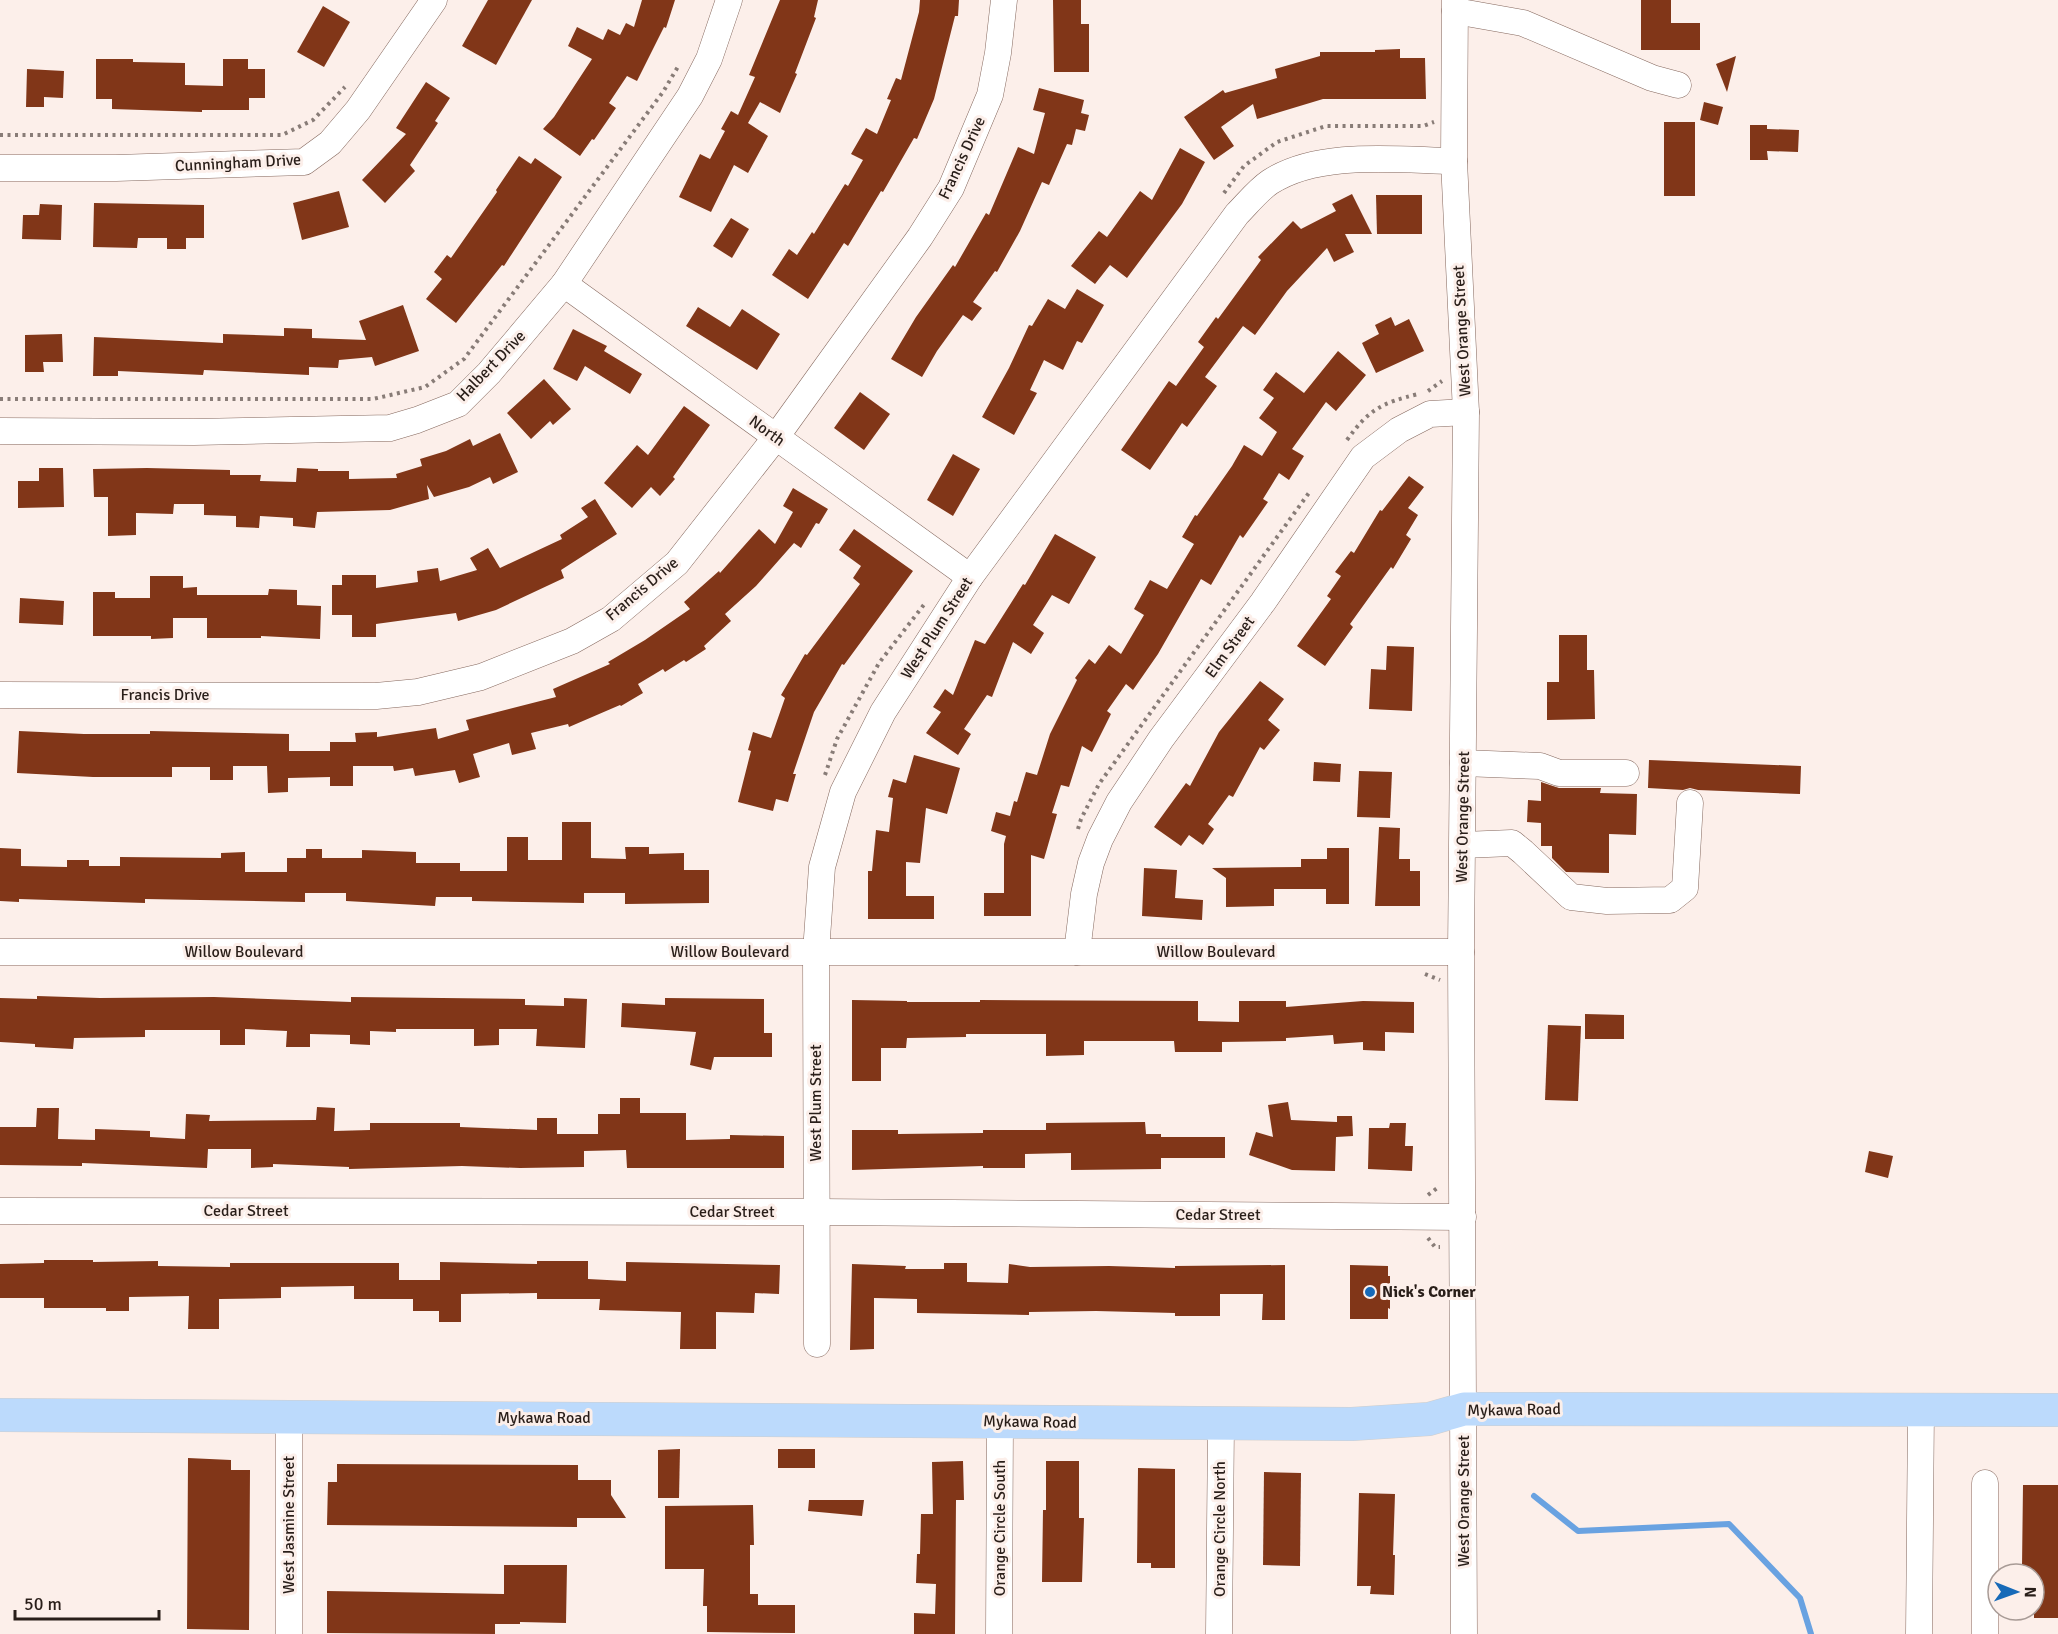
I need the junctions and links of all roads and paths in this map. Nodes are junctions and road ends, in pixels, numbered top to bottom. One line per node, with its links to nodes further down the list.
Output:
1 (434, 0): 10 (street, Cunningham Drive)
2 (729, 0): 11 (street, Halbert Drive)
3 (1004, 0): 15 (street, Francis Drive)
4 (1455, 6): 6 (street); 9 (street, West Orange Street)
5 (681, 62): 12 (path)
6 (1678, 85)
7 (346, 86): 8 (path)
8 (0, 135)
9 (1454, 161): 13 (street, West Orange Street); 16 (street, West Plum Street)
10 (0, 168)
11 (564, 284): 14 (street, Halbert Drive); 15 (street, North)
12 (0, 399)
13 (1466, 412): 19 (street, West Orange Street); 26 (street, Elm Street)
14 (0, 431)
15 (776, 437): 16 (street, North); 18 (street, Francis Drive)
16 (970, 578): 25 (street, West Plum Street)
17 (926, 601): 21 (path)
18 (0, 695)
19 (1464, 763): 20 (street); 23 (street, West Orange Street)
20 (1626, 773)
21 (824, 778)
22 (1690, 803): 23 (street)
23 (1463, 845): 27 (street, West Orange Street)
24 (0, 952): 25 (street, Willow Boulevard)
25 (816, 952): 26 (street, Willow Boulevard); 29 (street, West Plum Street)
26 (1077, 952): 27 (street, Willow Boulevard)
27 (1461, 952): 30 (street, West Orange Street)
28 (0, 1211): 29 (street, Cedar Street)
29 (817, 1212): 30 (street, Cedar Street); 31 (street, West Plum Street)
30 (1463, 1217): 32 (street, West Orange Street)
31 (817, 1344)
32 (1464, 1409): 33 (main road, Mykawa Road); 38 (main road, Mykawa Road); 43 (street, West Orange Street)
33 (1921, 1410): 34 (main road, Mykawa Road); 44 (street)
34 (2058, 1410)
35 (0, 1415): 36 (main road, Mykawa Road)
36 (289, 1416): 37 (main road, Mykawa Road); 40 (street, West Jasmine Street)
37 (1000, 1421): 38 (main road, Mykawa Road); 41 (street, Orange Circle South)
38 (1221, 1425): 42 (street, Orange Circle North)
39 (1985, 1483): 45 (street)
40 (289, 1634)
41 (999, 1634)
42 (1220, 1634)
43 (1464, 1634)
44 (1919, 1634)
45 (1985, 1634)

